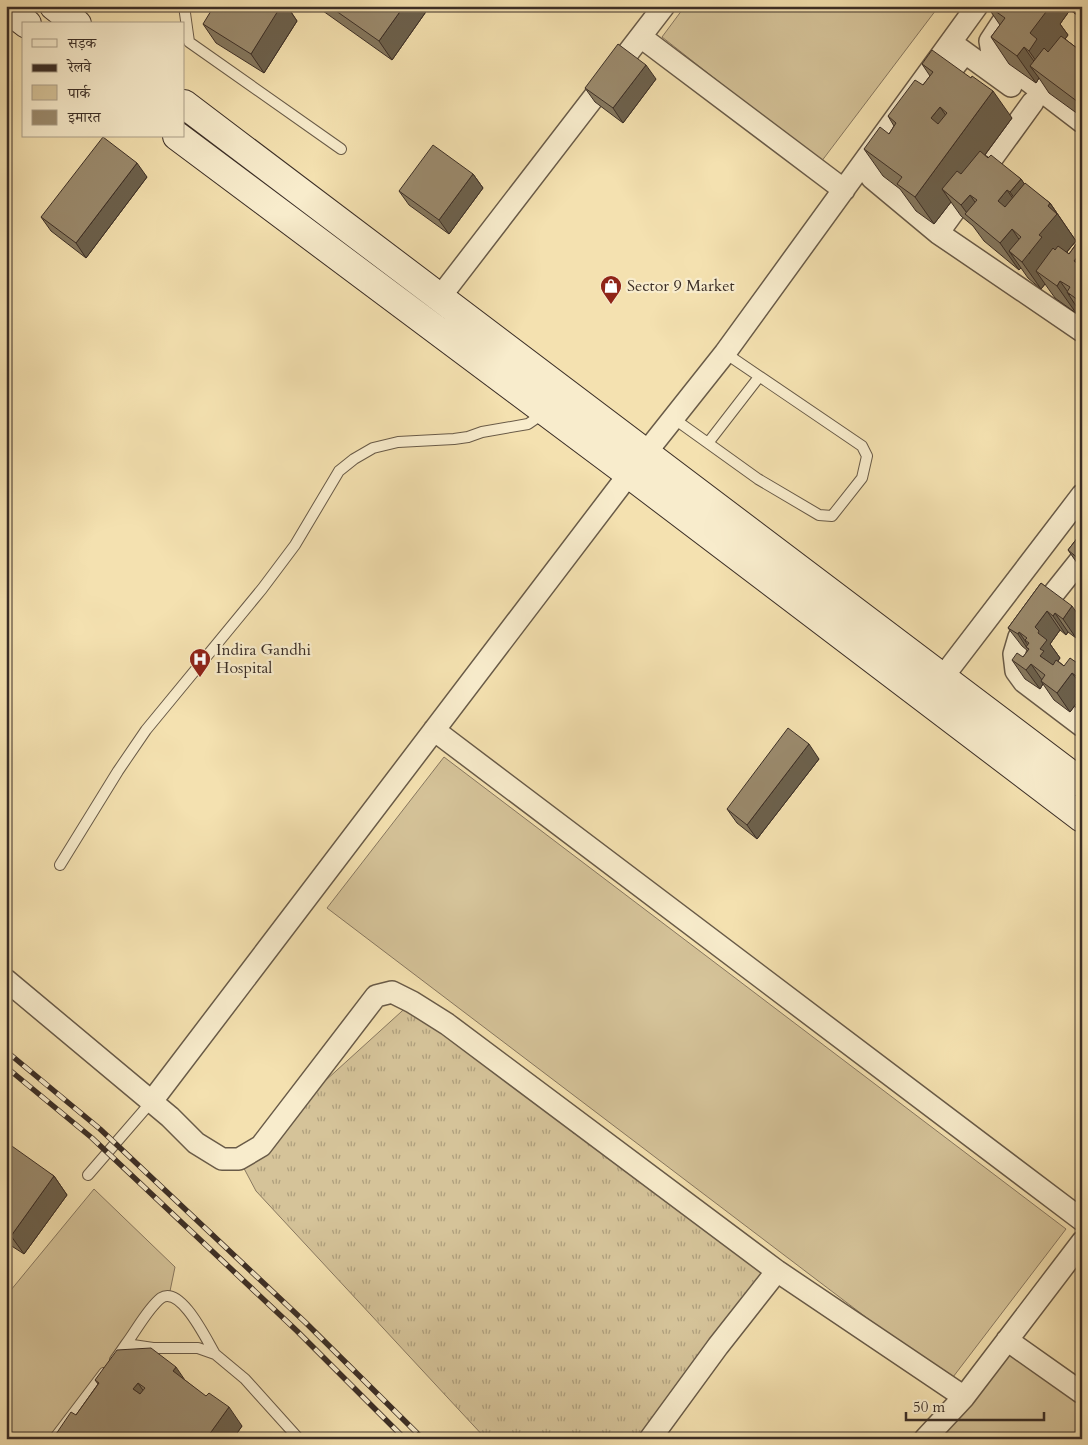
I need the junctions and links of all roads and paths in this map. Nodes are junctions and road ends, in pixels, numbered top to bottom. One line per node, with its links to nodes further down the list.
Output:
1 (54, 6): 8 (street)
2 (184, 6): 16 (lane)
3 (664, 6): 9 (street)
4 (977, 6): 10 (street)
5 (1013, 6): 13 (street)
6 (6, 8): 7 (street)
7 (24, 22)
8 (74, 22)
9 (641, 37): 17 (street); 19 (street)
10 (958, 48): 11 (street); 17 (street); 18 (street)
11 (1033, 102): 14 (street); 18 (street)
12 (185, 105): 19 (street)
13 (1082, 122)
14 (1082, 137)
15 (180, 138): 23 (street)
16 (341, 149)
17 (844, 190): 21 (street)
18 (938, 233): 20 (street)
19 (440, 298): 26 (street)
20 (1082, 331)
21 (725, 353): 22 (lane); 24 (street)
22 (759, 376): 25 (lane); 25 (lane)
23 (546, 412): 27 (street); 35 (lane)
24 (673, 418): 25 (lane); 26 (street)
25 (708, 443)
26 (645, 453): 27 (street); 30 (street)
27 (629, 474): 32 (street); 34 (street)
28 (1082, 495): 30 (street)
29 (1082, 558): 31 (street)
30 (942, 678): 33 (street)
31 (1082, 726)
32 (434, 730): 37 (street); 39 (street)
33 (1082, 783)
34 (1082, 818)
35 (60, 864)
36 (6, 980): 37 (street)
37 (152, 1102): 38 (lane); 41 (street)
38 (88, 1175)
39 (1082, 1220)
40 (1082, 1242): 42 (street)
41 (777, 1271): 46 (street); 49 (street)
42 (1007, 1340): 45 (street); 46 (street)
43 (126, 1344): 44 (lane); 44 (lane); 47 (lane)
44 (215, 1354): 48 (lane)
45 (1082, 1393)
46 (964, 1397): 50 (street)
47 (54, 1439)
48 (299, 1439)
49 (650, 1439)
50 (925, 1439)

